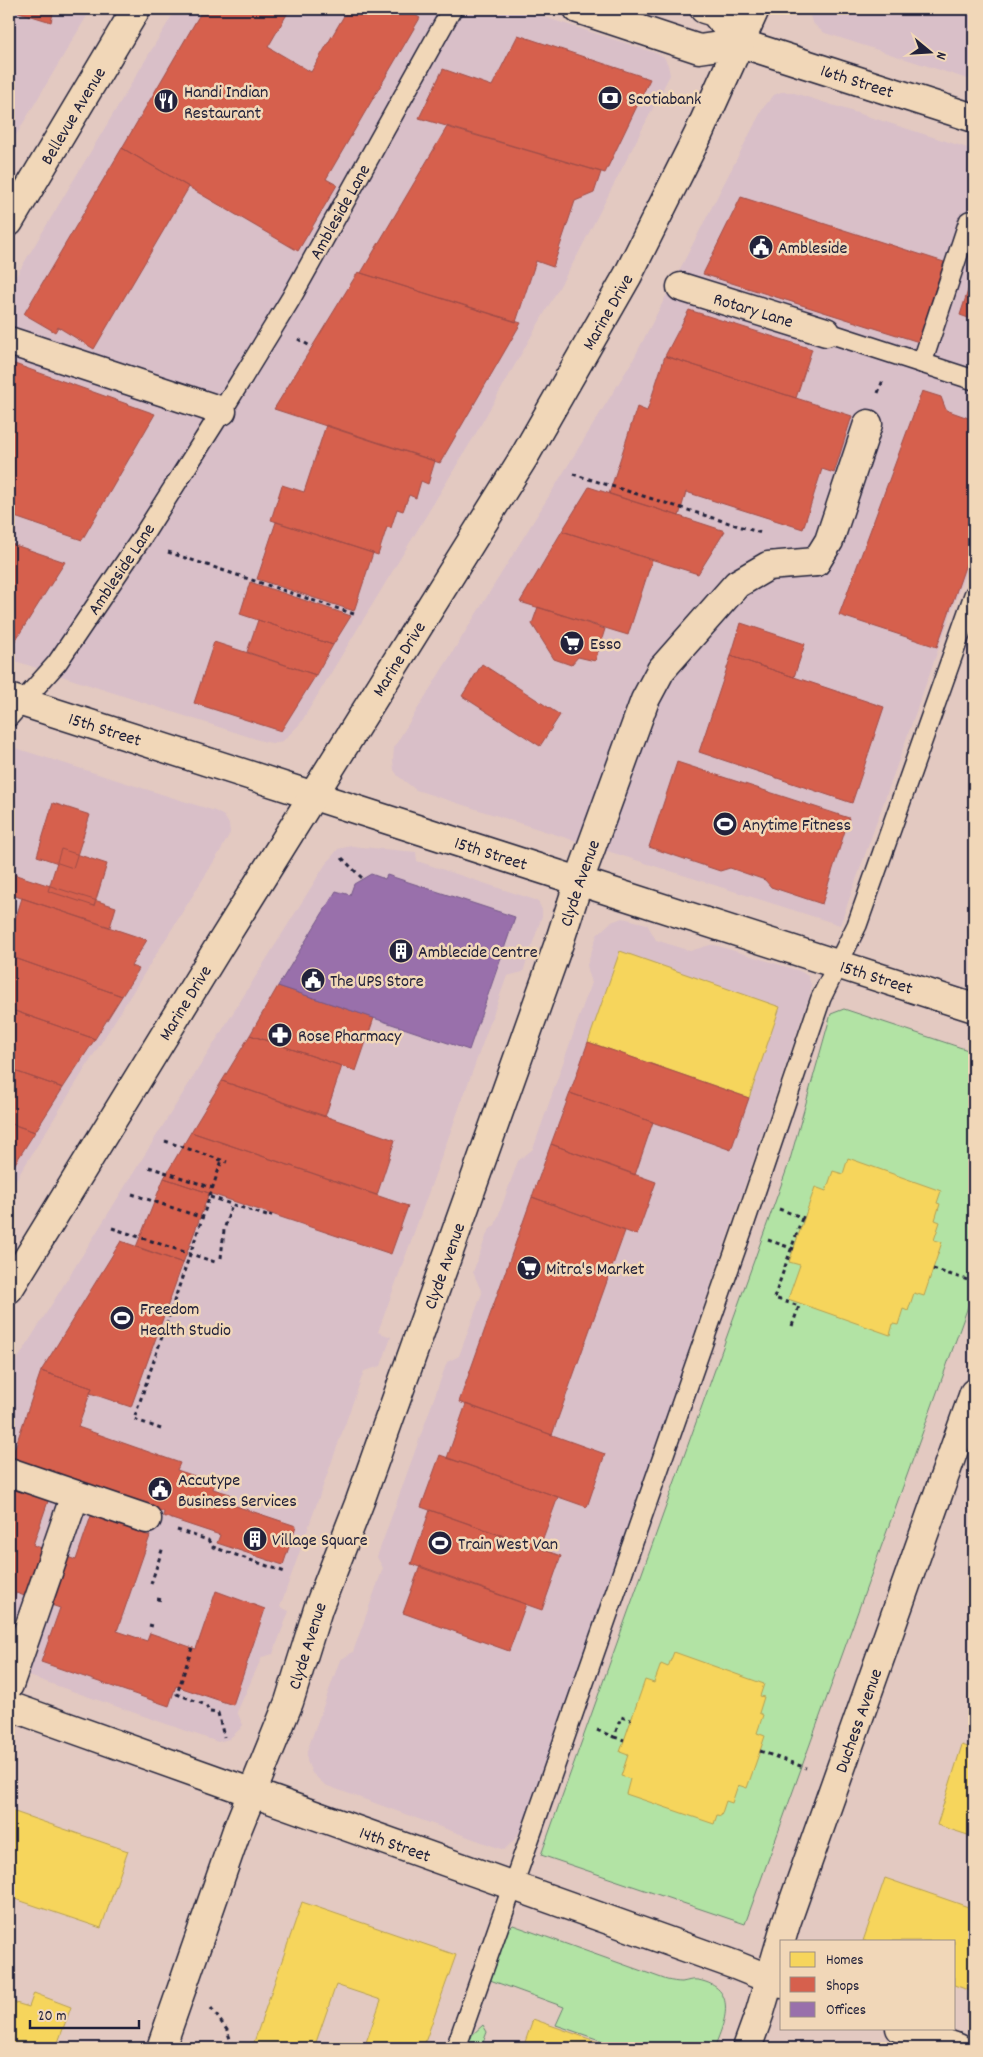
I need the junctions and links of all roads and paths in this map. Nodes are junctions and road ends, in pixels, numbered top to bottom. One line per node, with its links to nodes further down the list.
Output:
1 (136, 9): 9 (street, Bellevue Avenue)
2 (452, 9): 16 (lane, Ambleside Lane)
3 (578, 9): 6 (street, 16th Street)
4 (704, 9): 6 (street)
5 (755, 9): 6 (street, Marine Drive)
6 (740, 43): 7 (street, 16th Street); 24 (street, Marine Drive)
7 (974, 118)
8 (969, 221): 14 (lane)
9 (9, 222)
10 (681, 287): 11 (street, Rotary Lane)
11 (826, 332): 13 (lane)
12 (9, 341): 16 (street)
13 (892, 353): 14 (lane); 17 (path)
14 (922, 363): 15 (lane)
15 (974, 380)
16 (222, 410): 20 (lane, Ambleside Lane)
17 (868, 424): 27 (street, Clyde Avenue)
18 (573, 474): 19 (path)
19 (766, 534)
20 (139, 542): 22 (path); 23 (lane, Ambleside Lane)
21 (974, 595): 28 (lane)
22 (357, 615)
23 (13, 706): 24 (street, 15th Street)
24 (314, 796): 27 (street, 15th Street); 47 (street, Marine Drive)
25 (342, 858): 26 (path)
26 (363, 879)
27 (578, 881): 28 (street, 15th Street); 69 (street, Clyde Avenue)
28 (837, 964): 29 (street, 15th Street); 63 (lane)
29 (974, 1008)
30 (165, 1141): 31 (path)
31 (222, 1160): 32 (path); 34 (path)
32 (227, 1162)
33 (149, 1167): 34 (path)
34 (213, 1188): 36 (path)
35 (132, 1194): 39 (path)
36 (210, 1197): 37 (path); 39 (path)
37 (232, 1204): 38 (path); 43 (path)
38 (271, 1214)
39 (203, 1218): 42 (path)
40 (802, 1218): 48 (path)
41 (112, 1228): 42 (path)
42 (190, 1253): 44 (path); 50 (path)
43 (221, 1258)
44 (218, 1263)
45 (933, 1269): 46 (path)
46 (974, 1282)
47 (9, 1289)
48 (792, 1326)
49 (974, 1393): 71 (street, Duchess Avenue)
50 (161, 1429)
51 (9, 1472): 52 (street)
52 (75, 1495): 53 (street); 60 (street)
53 (158, 1523): 55 (path)
54 (165, 1542): 56 (path)
55 (285, 1572)
56 (151, 1584)
57 (157, 1598): 58 (path)
58 (162, 1600)
59 (192, 1648): 64 (path)
60 (9, 1685)
61 (9, 1706): 69 (street, 14th Street)
62 (631, 1720): 65 (path)
63 (570, 1721): 65 (path); 70 (lane)
64 (224, 1737)
65 (614, 1737): 66 (path)
66 (624, 1740)
67 (760, 1751): 68 (path)
68 (808, 1768)
69 (253, 1792): 70 (street, 14th Street); 76 (street, Clyde Avenue)
70 (513, 1885): 73 (street, 14th Street); 78 (lane)
71 (784, 1940)
72 (780, 1957): 73 (street, Duchess Avenue)
73 (775, 1981): 79 (street, Duchess Avenue)
74 (211, 2008): 77 (path)
75 (906, 2030): 80 (street)
76 (161, 2048)
77 (233, 2048)
78 (456, 2048)
79 (747, 2048)
80 (958, 2048)

